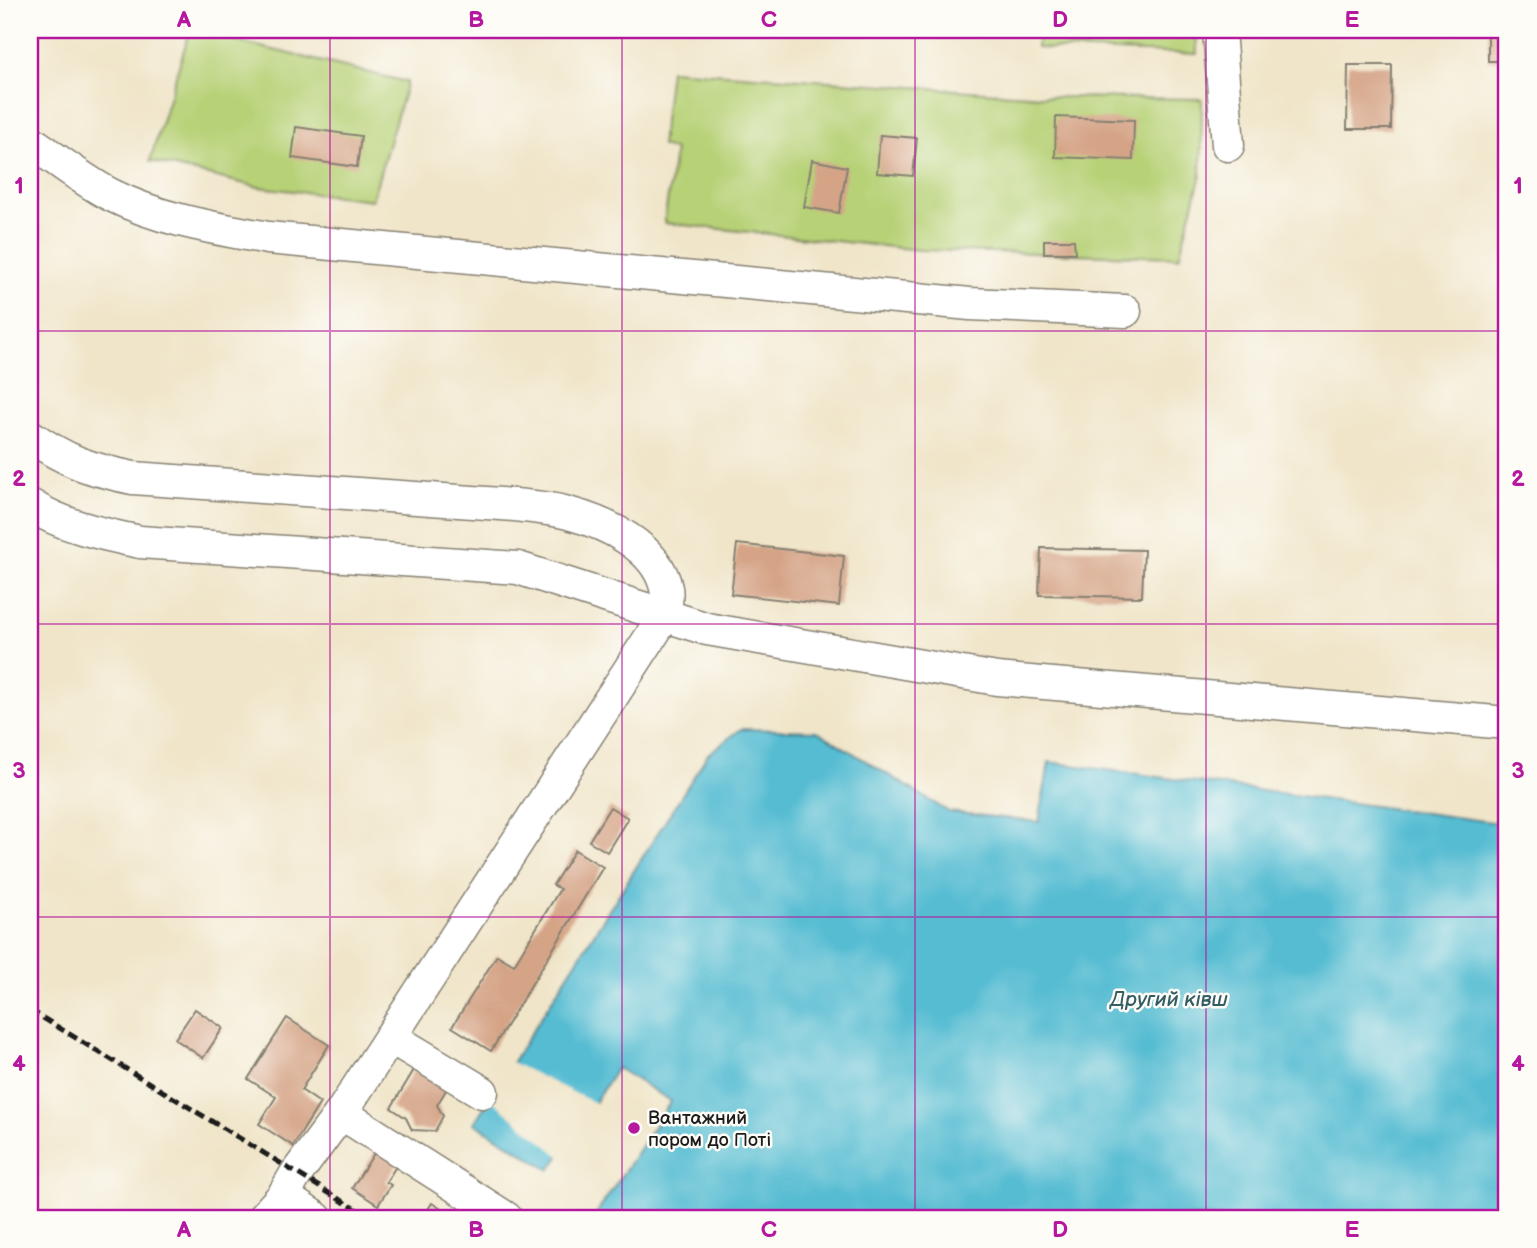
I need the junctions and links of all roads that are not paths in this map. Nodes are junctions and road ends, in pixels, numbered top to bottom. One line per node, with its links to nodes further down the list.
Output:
1 (1219, 30): 3 (lane)
2 (30, 141): 4 (lane)
3 (1228, 145)
4 (1125, 311)
5 (30, 436): 7 (lane)
6 (30, 505): 7 (lane)
7 (665, 615): 8 (lane); 9 (lane)
8 (1507, 723)
9 (390, 1037): 10 (lane); 11 (lane)
10 (482, 1092)
11 (341, 1113): 12 (lane); 14 (lane)
12 (273, 1207): 13 (lane)
13 (316, 1218)
14 (506, 1218)

